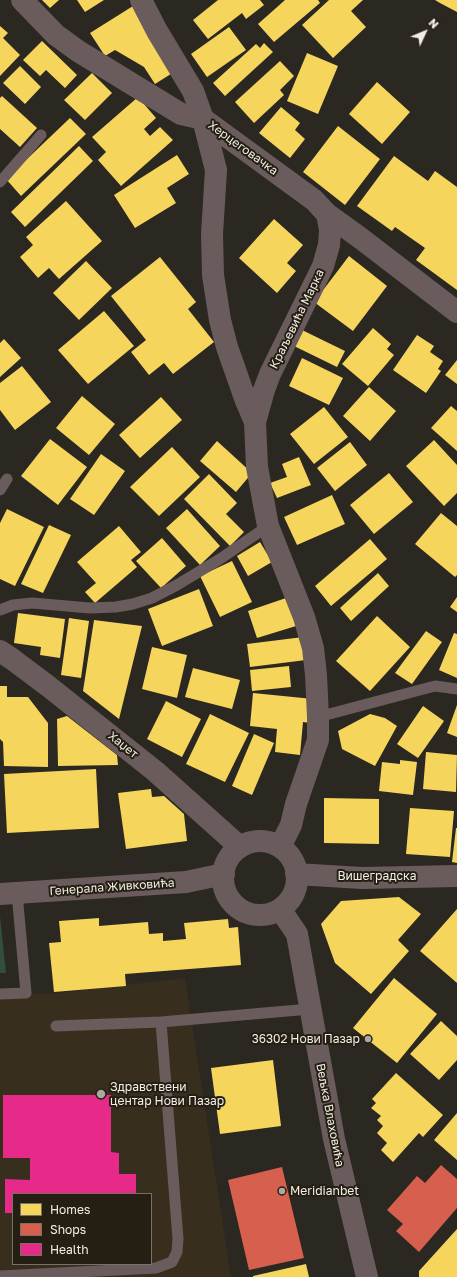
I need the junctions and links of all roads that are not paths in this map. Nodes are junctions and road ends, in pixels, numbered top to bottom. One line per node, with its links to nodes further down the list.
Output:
1 (22, 0): 3 (street, Херцеговачка)
2 (141, 0): 3 (street, Краљевића Марка)
3 (203, 119): 6 (street, Херцеговачка); 8 (street, Краљевића Марка)
4 (41, 135): 5 (lane)
5 (0, 182)
6 (327, 214): 7 (street, Херцеговачка); 8 (street, Краљевића Марка)
7 (457, 312)
8 (255, 422): 11 (street, Краљевића Марка)
9 (7, 479): 10 (lane)
10 (0, 490)
11 (268, 526): 12 (lane); 15 (street, Краљевића Марка)
12 (0, 610)
13 (0, 651): 16 (street, Хаџет)
14 (457, 689): 15 (lane)
15 (318, 717): 17 (street, Краљевића Марка)
16 (240, 847): 17 (street); 18 (street)
17 (280, 847): 19 (street)
18 (224, 874): 21 (street, Генерала Живковића); 22 (street)
19 (296, 874): 20 (street, Вишеградска); 22 (street)
20 (457, 876)
21 (8, 893): 23 (lane)
22 (280, 909): 24 (street, Вељка Влаховића)
23 (0, 994)
24 (310, 1009): 25 (lane); 28 (street, Вељка Влаховића)
25 (161, 1022): 26 (lane); 27 (lane)
26 (56, 1026)
27 (0, 1276)
28 (367, 1277)

